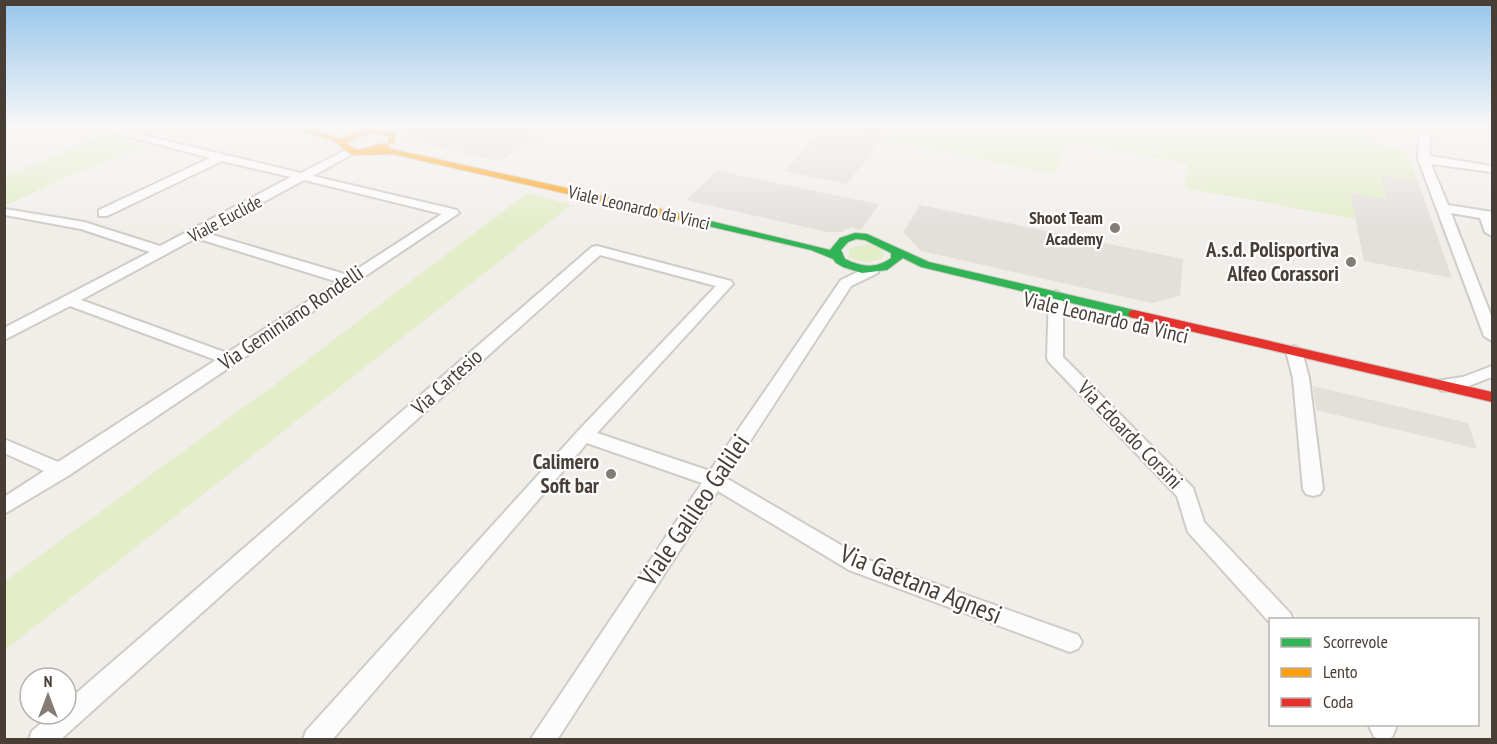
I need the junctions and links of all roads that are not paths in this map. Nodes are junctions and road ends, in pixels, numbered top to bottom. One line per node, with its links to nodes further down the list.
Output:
1 (212, 161): 12 (street)
2 (231, 161): 9 (street)
3 (328, 161): 9 (street, Viale Euclide)
4 (435, 161): 19 (street, Viale Leonardo da Vinci)
5 (476, 161): 16 (street, Viale Leonardo da Vinci)
6 (1425, 161): 10 (street)
7 (1436, 161): 8 (street)
8 (1492, 169)
9 (307, 176): 15 (street, Viale Euclide); 21 (street, Via Geminiano Rondelli)
10 (1442, 207): 13 (street); 26 (street)
11 (9, 212): 17 (street, Viale Euclide)
12 (104, 213)
13 (1489, 216): 14 (street)
14 (1492, 232)
15 (197, 234): 17 (street, Viale Euclide); 21 (street)
16 (844, 241): 18 (street, Viale Leonardo da Vinci); 19 (street)
17 (164, 252): 24 (street, Viale Euclide)
18 (897, 253): 20 (street); 23 (street, Viale Leonardo da Vinci)
19 (838, 258): 20 (street, Viale Leonardo da Vinci); 22 (street)
20 (877, 269): 22 (street); 23 (street, Viale Leonardo da Vinci)
21 (348, 280): 28 (street, Via Geminiano Rondelli)
22 (847, 282): 36 (street, Viale Galileo Galilei)
23 (1055, 300): 27 (street, Viale Leonardo da Vinci); 39 (street, Via Edoardo Corsini)
24 (70, 301): 25 (street, Viale Euclide); 28 (street)
25 (4, 335)
26 (1492, 336)
27 (1295, 357): 30 (street, Viale Leonardo da Vinci); 32 (street, Viale Leonardo da Vinci); 37 (street)
28 (228, 359): 35 (street, Via Geminiano Rondelli)
29 (1492, 371): 30 (street)
30 (1439, 385): 31 (street, Viale Leonardo da Vinci)
31 (1492, 397)
32 (1492, 407)
33 (584, 435): 36 (street); 41 (street, Via Cartesio); 42 (street, Via Cartesio)
34 (4, 445): 35 (street)
35 (61, 471): 38 (street, Via Geminiano Rondelli)
36 (714, 480): 40 (street, Via Gaetana Agnesi); 43 (street, Viale Galileo Galilei)
37 (1313, 489)
38 (4, 507)
39 (1280, 618)
40 (1070, 642)
41 (41, 740)
42 (315, 740)
43 (542, 740)

